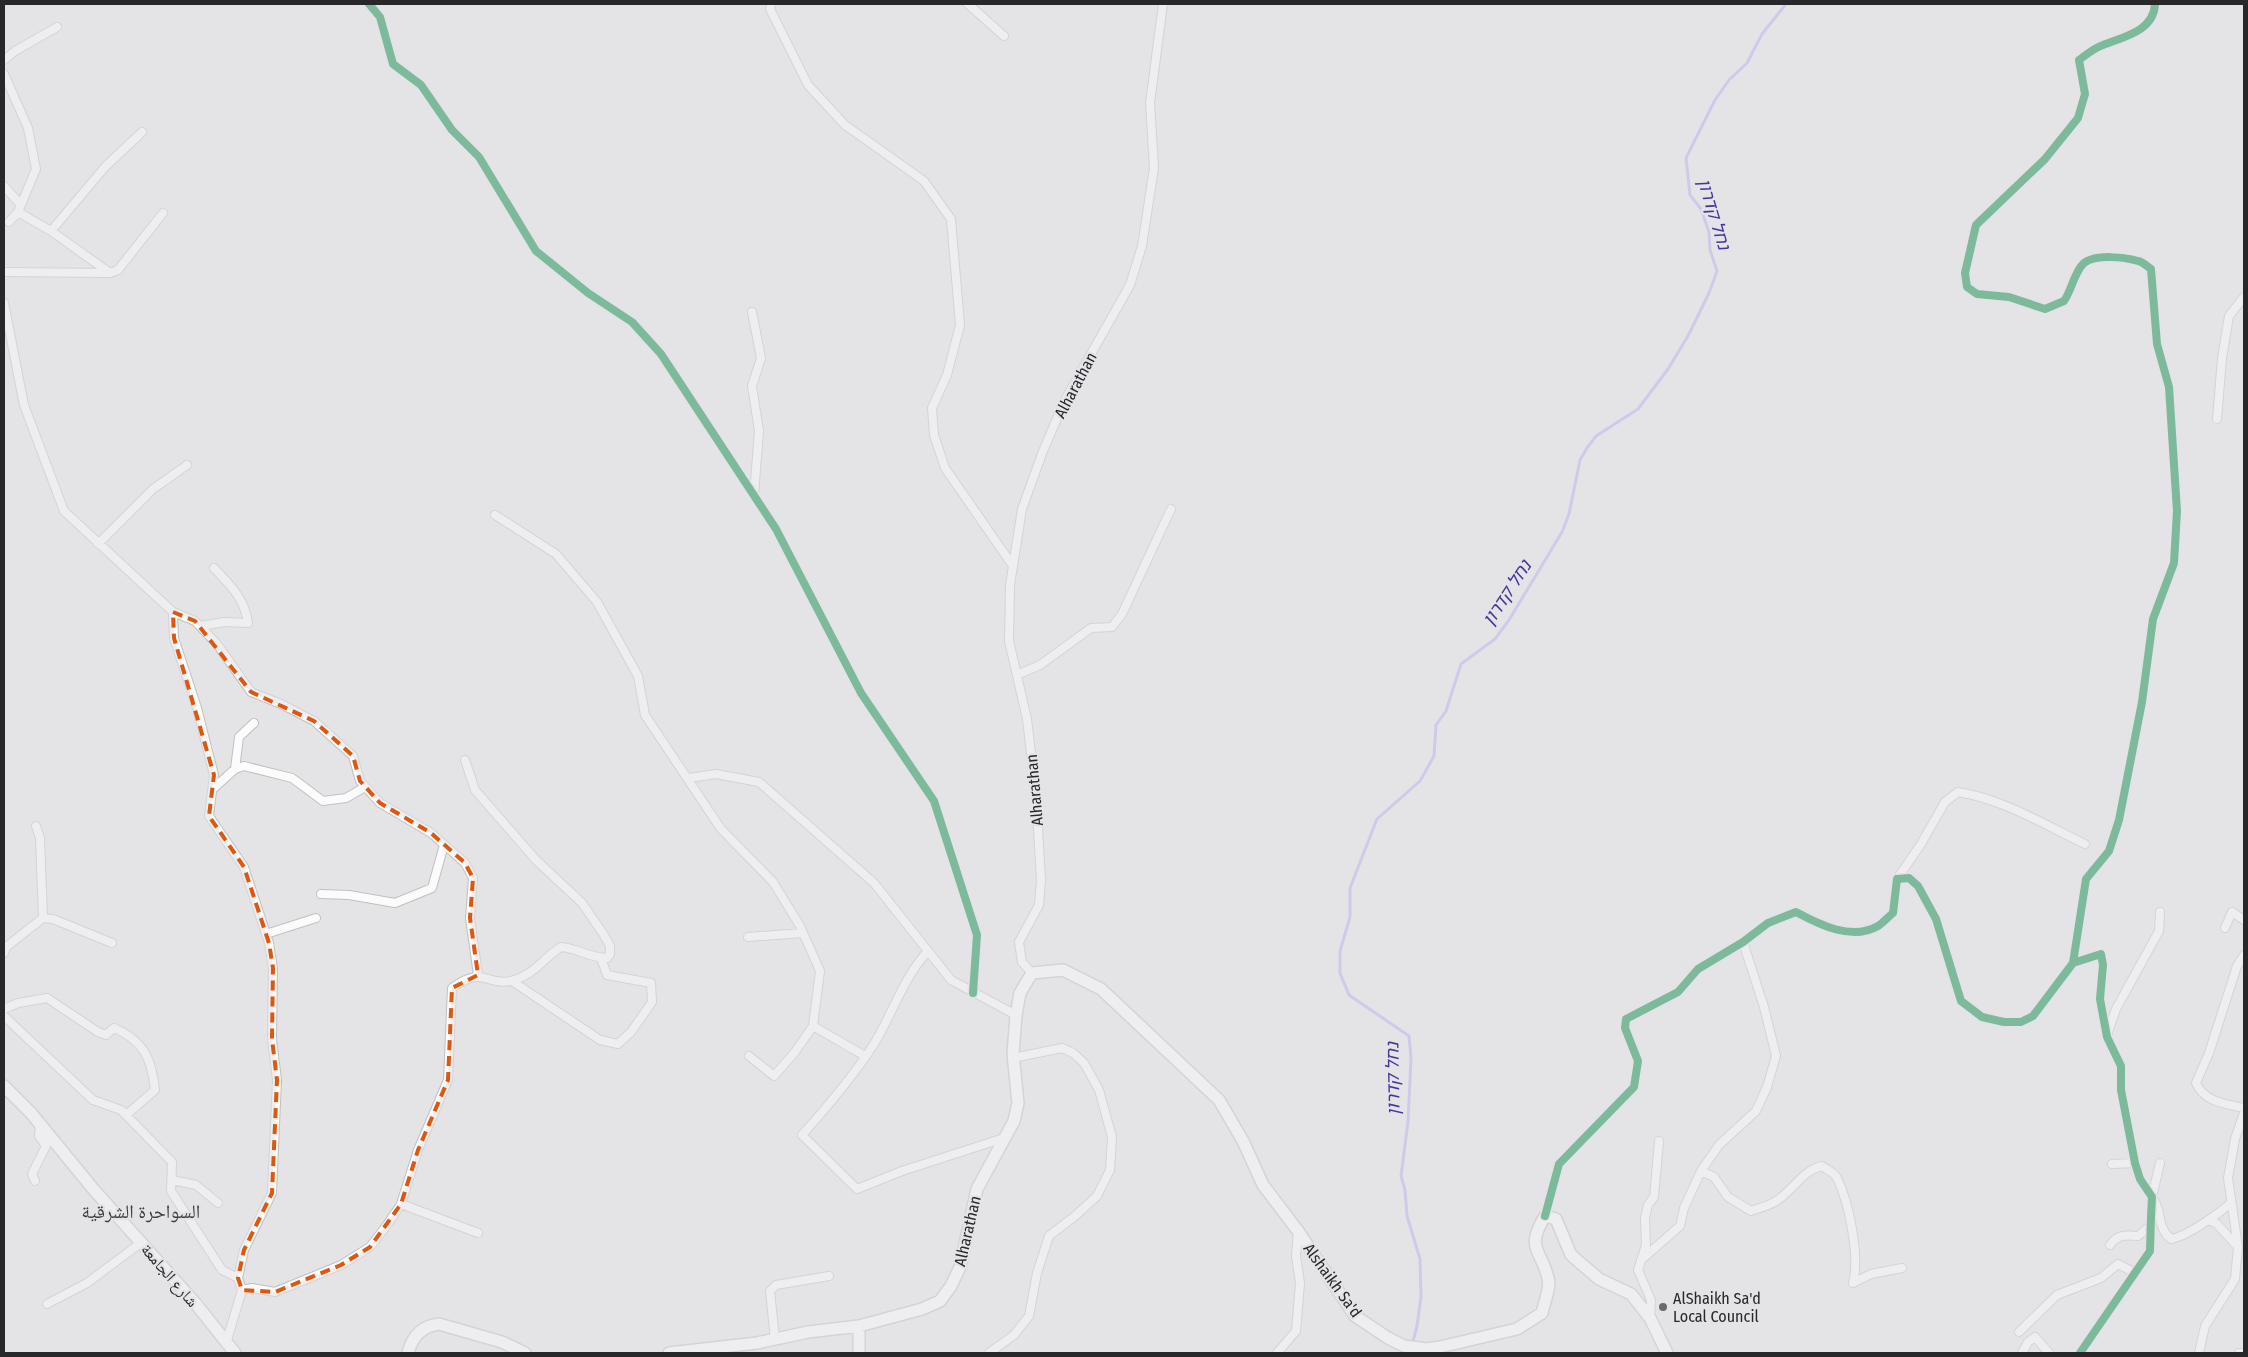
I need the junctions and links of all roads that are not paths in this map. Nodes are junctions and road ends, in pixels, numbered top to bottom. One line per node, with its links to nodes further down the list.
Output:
1 (370, 4): 23 (street)
2 (771, 4): 27 (street)
3 (968, 4): 7 (street)
4 (1162, 4): 27 (street, Alharathan)
5 (2155, 4): 57 (street)
6 (57, 27): 8 (street)
7 (1004, 36)
8 (4, 60)
9 (4, 74): 12 (street)
10 (142, 132): 15 (street)
11 (4, 186): 12 (street)
12 (19, 208): 14 (street); 15 (street)
13 (163, 213): 17 (street)
14 (9, 222)
15 (51, 231): 17 (street)
16 (4, 272): 17 (street)
17 (110, 273)
18 (2244, 296): 21 (street)
19 (4, 304): 26 (street)
20 (752, 312): 23 (street)
21 (2217, 419)
22 (187, 464): 26 (street)
23 (754, 495): 61 (street)
24 (1171, 509): 31 (street)
25 (495, 515): 35 (street)
26 (98, 544): 29 (street)
27 (1013, 566): 31 (street, Alharathan)
28 (214, 568): 30 (street)
29 (173, 612): 30 (street); 37 (street)
30 (200, 626): 36 (street)
31 (1019, 674): 58 (street, Alharathan)
32 (254, 723): 34 (street)
33 (464, 760): 56 (street)
34 (235, 769): 36 (street); 37 (street)
35 (689, 778): 48 (street); 54 (street)
36 (364, 787): 40 (street)
37 (214, 788): 49 (street)
38 (36, 826): 44 (street)
39 (2085, 844): 41 (street)
40 (444, 845): 42 (street); 59 (street)
41 (1897, 879): 51 (street); 57 (street)
42 (321, 894)
43 (2160, 912): 66 (street)
44 (43, 918): 52 (street); 53 (street)
45 (316, 918): 49 (street)
46 (2244, 920): 47 (street)
47 (2225, 928)
48 (803, 933): 50 (street); 65 (street)
49 (266, 934): 100 (street)
50 (748, 937)
51 (1743, 942): 81 (street); 88 (street)
52 (112, 943)
53 (5, 948)
54 (928, 951): 61 (street); 68 (street)
55 (2244, 955): 71 (street)
56 (601, 958): 60 (street); 60 (street)
57 (2072, 963): 66 (street)
58 (1032, 973): 63 (street, Alharathan); 91 (street, Alshaikh Sa'd)
59 (478, 975): 60 (street); 87 (street)
60 (512, 981)
61 (973, 993): 63 (street)
62 (4, 1009): 73 (street)
63 (1016, 1015): 69 (street, Alharathan)
64 (4, 1016): 73 (street)
65 (813, 1026): 67 (street); 68 (street)
66 (2106, 1037): 78 (street)
67 (749, 1056)
68 (865, 1056): 76 (street)
69 (1013, 1058): 76 (street, Alharathan); 113 (street)
70 (4, 1086): 74 (street, شارع الجامعة)
71 (2244, 1108)
72 (2244, 1113): 75 (street)
73 (126, 1115): 82 (street)
74 (40, 1123): 83 (street); 93 (street, شارع الجامعة)
75 (2242, 1130): 86 (street)
76 (1004, 1138): 104 (street, Alharathan)
77 (1659, 1141): 96 (street)
78 (2135, 1163): 80 (street); 84 (street)
79 (2160, 1163): 84 (street)
80 (2112, 1164)
81 (1701, 1171): 96 (street); 97 (street)
82 (172, 1180): 85 (street); 100 (street)
83 (35, 1181)
84 (2152, 1197): 89 (street); 90 (street)
85 (218, 1203)
86 (2232, 1203): 89 (street); 95 (street)
87 (400, 1204): 92 (street); 101 (street)
88 (1545, 1216): 91 (street, Alshaikh Sa'd); 103 (street)
89 (2210, 1221): 95 (street)
90 (2151, 1225): 94 (street); 98 (street)
91 (1298, 1231): 114 (street)
92 (478, 1234)
93 (142, 1242): 102 (street); 107 (street, شارع الجامعة)
94 (2110, 1245)
95 (2238, 1247): 119 (street)
96 (1641, 1260): 103 (street)
97 (1902, 1268)
98 (2135, 1273): 105 (street); 118 (street)
99 (829, 1276): 106 (street)
100 (238, 1278): 101 (street)
101 (242, 1290): 107 (street)
102 (47, 1304)
103 (1650, 1318): 115 (street)
104 (859, 1326): 106 (street, Alharathan); 112 (street)
105 (2019, 1332)
106 (775, 1339): 111 (street, Alharathan)
107 (227, 1340): 108 (street, شارع الجامعة)
108 (235, 1353)
109 (408, 1353): 110 (street)
110 (525, 1353)
111 (669, 1353)
112 (859, 1353)
113 (989, 1353)
114 (1277, 1353)
115 (1667, 1353)
116 (2022, 1353): 117 (street)
117 (2049, 1353)
118 (2080, 1353)
119 (2199, 1353)
120 (2239, 1353): 121 (street)
121 (2244, 1353)

